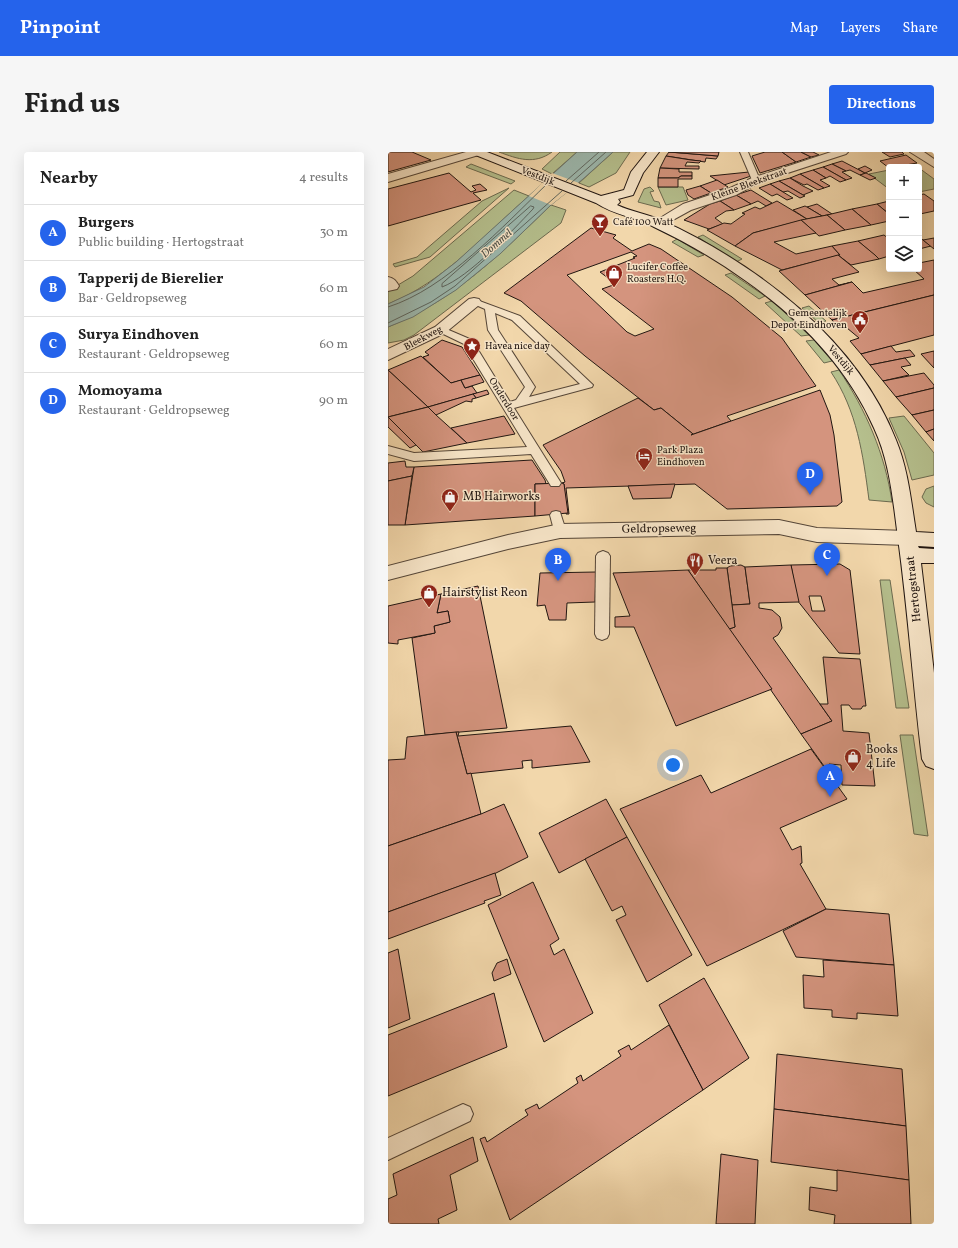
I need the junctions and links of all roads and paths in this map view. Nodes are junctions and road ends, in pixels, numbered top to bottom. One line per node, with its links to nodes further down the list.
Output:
1 (478, 152): 7 (street); 11 (street, Vestdijk)
2 (653, 152): 11 (street)
3 (744, 152): 10 (lane)
4 (842, 152): 10 (street, Kleine Bleekstraat)
5 (916, 152): 8 (street)
6 (428, 155): 7 (street)
7 (444, 163): 9 (street)
8 (934, 164)
9 (388, 178)
10 (756, 180): 12 (street, Kleine Bleekstraat)
11 (600, 200): 12 (street, Vestdijk)
12 (652, 221): 27 (street, Vestdijk)
13 (388, 281): 14 (street)
14 (388, 287)
15 (474, 302): 16 (lane); 17 (street, Bleekweg)
16 (489, 307): 19 (lane); 20 (lane)
17 (440, 330): 18 (street, Bleekweg); 22 (lane, Onderdoor)
18 (388, 355)
19 (530, 387): 20 (lane); 21 (lane)
20 (552, 394): 21 (lane)
21 (520, 403): 22 (lane)
22 (508, 406): 24 (lane, Onderdoor)
23 (388, 450): 24 (lane)
24 (535, 450): 25 (lane, Onderdoor)
25 (555, 483)
26 (934, 540): 27 (street, Geldropseweg)
27 (909, 547): 29 (street, Geldropseweg); 30 (street, Geldropseweg); 32 (street, Hertogstraat)
28 (603, 556): 31 (lane)
29 (934, 556)
30 (388, 573)
31 (602, 634)
32 (934, 759)
33 (463, 1114): 34 (lane)
34 (388, 1149)

